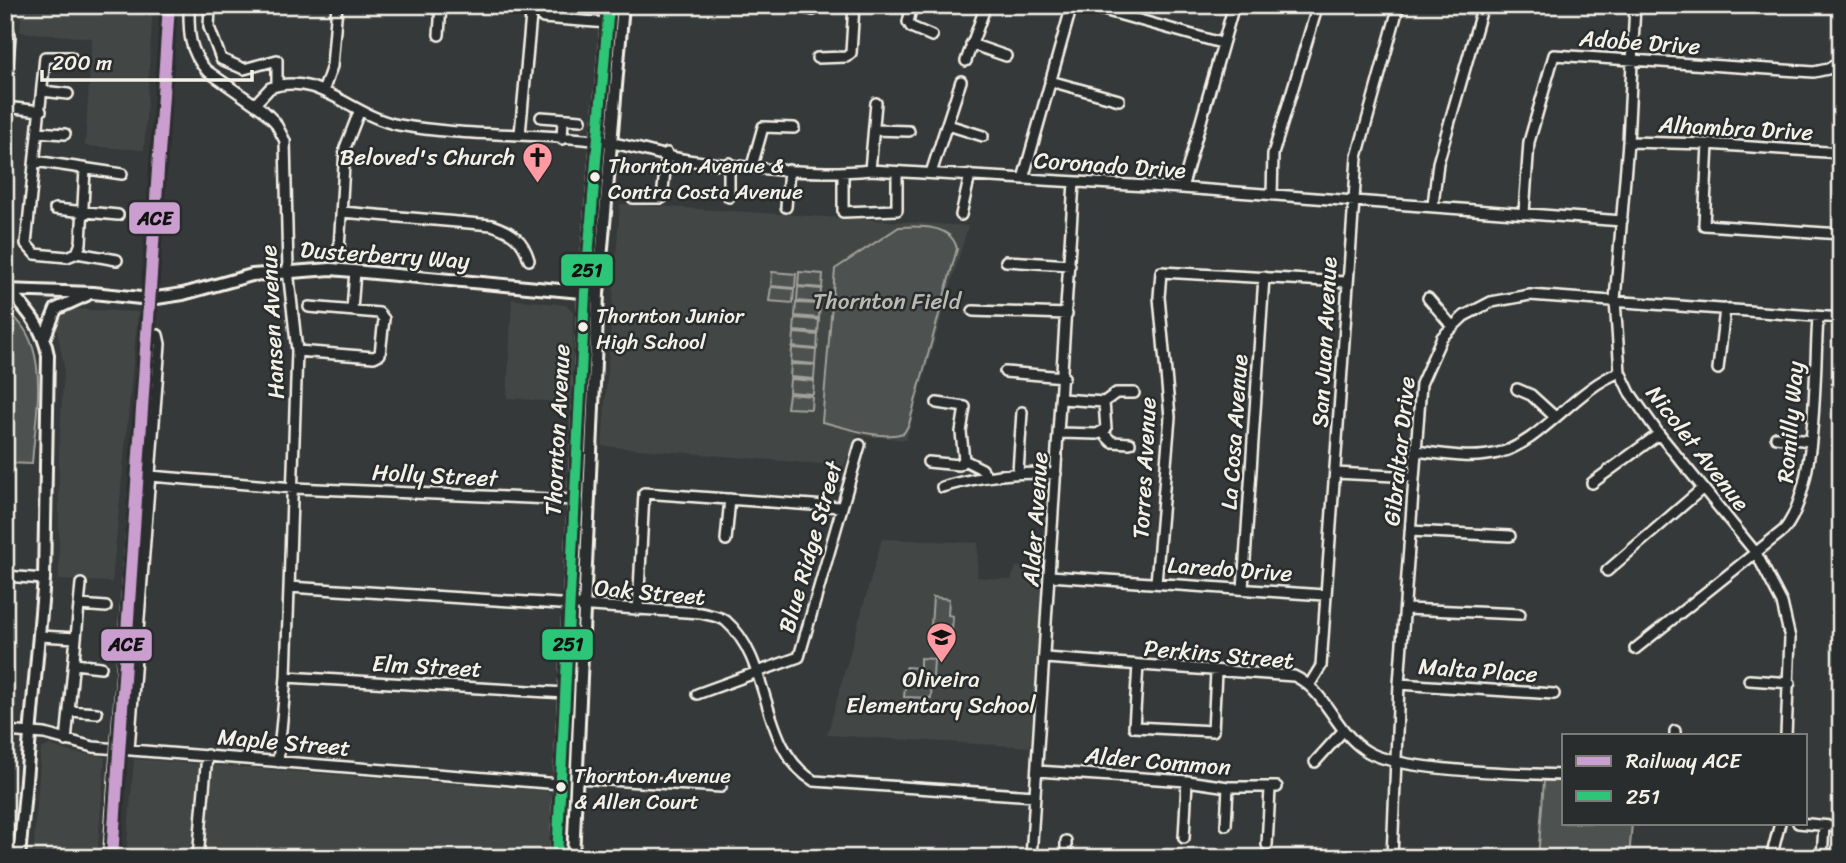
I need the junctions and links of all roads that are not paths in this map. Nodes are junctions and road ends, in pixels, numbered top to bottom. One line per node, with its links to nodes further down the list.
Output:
1 (7, 5): 25 (street)
2 (189, 5): 44 (street, Hansen Avenue)
3 (337, 5): 39 (street)
4 (441, 5): 26 (street)
5 (532, 5): 57 (street)
6 (609, 5): 24 (main road, Thornton Avenue)
7 (623, 5): 62 (main road, Thornton Avenue)
8 (790, 5): 21 (street)
9 (854, 5): 32 (street)
10 (912, 5): 27 (street)
11 (1072, 5): 37 (street)
12 (1086, 5): 28 (street)
13 (1234, 5): 28 (street)
14 (1318, 5): 80 (street)
15 (1399, 5): 83 (street, San Juan Avenue)
16 (1483, 5): 84 (street)
17 (1635, 5): 34 (street, Nicolet Avenue)
18 (1836, 5): 20 (street)
19 (210, 7): 38 (street)
20 (1841, 8)
21 (813, 10)
22 (985, 10): 29 (street)
23 (543, 18): 24 (street)
24 (608, 23): 60 (main road, Thornton Avenue)
25 (5, 28): 45 (street)
26 (439, 35)
27 (932, 36)
28 (1221, 43): 79 (street)
29 (971, 44): 30 (street); 33 (street)
30 (1006, 56)
31 (71, 57): 40 (street)
32 (817, 58)
33 (966, 61)
34 (1632, 61): 35 (street, Adobe Drive); 61 (street, Nicolet Avenue); 89 (street, Adobe Drive)
35 (1841, 61)
36 (961, 81): 51 (street)
37 (1050, 81): 42 (street); 77 (street)
38 (278, 85): 39 (street); 44 (street)
39 (324, 89): 47 (street, Coronado Drive)
40 (43, 91): 41 (street); 46 (street)
41 (68, 94)
42 (1119, 100)
43 (876, 103): 53 (street)
44 (255, 104): 100 (street, Hansen Avenue)
45 (5, 106): 46 (street)
46 (41, 111): 55 (street)
47 (359, 112): 57 (street, Coronado Drive); 88 (street)
48 (541, 117): 49 (street)
49 (563, 118): 50 (street); 59 (street)
50 (581, 120)
51 (948, 125): 58 (street); 74 (street)
52 (794, 128): 68 (street)
53 (874, 130): 54 (street); 71 (street)
54 (909, 131)
55 (38, 132): 56 (street); 66 (street)
56 (65, 134)
57 (520, 134): 59 (street, Coronado Drive)
58 (982, 136)
59 (562, 139): 60 (street, Coronado Drive)
60 (598, 141): 62 (street, Coronado Drive); 106 (main road, Thornton Avenue)
61 (1628, 142): 63 (street, Alhambra Drive); 92 (street, Nicolet Avenue)
62 (611, 143): 64 (street, Coronado Drive); 107 (main road, Thornton Avenue)
63 (1709, 144): 65 (street, Alhambra Drive); 93 (street)
64 (667, 153): 67 (street, Coronado Drive); 82 (street)
65 (1841, 153)
66 (35, 161): 69 (street); 95 (street)
67 (729, 163): 68 (street, Coronado Drive); 81 (street)
68 (752, 166): 70 (street, Coronado Drive)
69 (85, 169): 75 (street); 87 (street)
70 (789, 170): 73 (street, Coronado Drive); 85 (street)
71 (870, 170): 72 (street, Coronado Drive); 73 (street, Coronado Drive)
72 (897, 172): 73 (street); 74 (street, Coronado Drive)
73 (843, 173)
74 (931, 173): 76 (street, Coronado Drive)
75 (122, 174)
76 (970, 175): 77 (street, Coronado Drive); 91 (street)
77 (1023, 179): 78 (street, Coronado Drive)
78 (1074, 182): 79 (street, Coronado Drive); 99 (street, Alder Avenue)
79 (1182, 188): 80 (street, Coronado Drive)
80 (1272, 195): 83 (street, Coronado Drive)
81 (729, 197)
82 (633, 198)
83 (1352, 200): 84 (street, Coronado Drive); 103 (street, San Juan Avenue)
84 (1433, 205): 89 (street, Coronado Drive)
85 (786, 207)
86 (55, 209): 87 (street)
87 (82, 212): 90 (street); 95 (street)
88 (342, 212): 94 (street); 97 (street)
89 (1524, 213): 92 (street, Coronado Drive)
90 (118, 215)
91 (961, 215)
92 (1622, 221): 109 (street, Nicolet Avenue)
93 (1841, 234)
94 (339, 249)
95 (77, 253): 96 (street)
96 (117, 260)
97 (529, 260)
98 (1006, 261): 99 (street)
99 (1070, 265): 114 (street, Alder Avenue)
100 (288, 270): 101 (main road, Dusterberry Way); 105 (main road, Dusterberry Way); 120 (street, Hansen Avenue)
101 (355, 271): 106 (main road, Dusterberry Way); 112 (street)
102 (1264, 277): 103 (street); 163 (street, Torres Avenue); 166 (street, La Cosa Avenue)
103 (1346, 282): 143 (street, San Juan Avenue)
104 (7, 290): 105 (main road, Dusterberry Way); 119 (main road)
105 (93, 293): 119 (main road)
106 (584, 293): 107 (main road, Dusterberry Way); 153 (main road, Thornton Avenue)
107 (598, 294): 171 (main road, Thornton Avenue)
108 (1428, 298): 117 (street)
109 (1615, 300): 111 (street, Gibraltar Drive); 117 (street, Gibraltar Drive); 123 (street, Nicolet Avenue)
110 (309, 307): 112 (street)
111 (1725, 309): 115 (street, Gibraltar Drive); 121 (street)
112 (352, 310): 120 (street)
113 (973, 312): 114 (street)
114 (1067, 314): 124 (street, Alder Avenue)
115 (1818, 317): 116 (street, Gibraltar Drive); 136 (street, Romilly Way)
116 (1841, 318)
117 (1452, 326): 139 (street, Gibraltar Drive)
118 (158, 335): 146 (street)
119 (45, 336): 162 (main road)
120 (297, 351): 150 (street, Hansen Avenue)
121 (1718, 369)
122 (1005, 372): 124 (street)
123 (1620, 372): 131 (street); 134 (street, Nicolet Avenue)
124 (1064, 377): 127 (street, Alder Avenue)
125 (1517, 389): 131 (street)
126 (1134, 393): 128 (street)
127 (1062, 399): 128 (street); 132 (street, Alder Avenue)
128 (1104, 402): 133 (street)
129 (937, 403): 140 (street)
130 (1022, 412): 142 (street)
131 (1554, 416): 139 (street)
132 (1060, 433): 133 (street); 144 (street, Alder Avenue)
133 (1103, 433): 137 (street)
134 (1659, 433): 148 (street); 151 (street, Nicolet Avenue)
135 (1776, 437): 136 (street)
136 (1810, 441): 158 (street, Romilly Way)
137 (1130, 443)
138 (860, 445): 154 (street, Blue Ridge Street)
139 (1416, 452): 147 (street, Gibraltar Drive)
140 (964, 460): 141 (street); 145 (street)
141 (928, 462)
142 (1018, 472): 144 (street); 145 (street)
143 (1335, 473): 147 (street); 167 (street, San Juan Avenue)
144 (1056, 474): 161 (street, Alder Avenue)
145 (986, 475): 149 (street)
146 (150, 476): 150 (street, Holly Street); 199 (street)
147 (1414, 477): 155 (street, Gibraltar Drive)
148 (1592, 483)
149 (942, 487)
150 (294, 488): 153 (street, Holly Street); 165 (street, Hansen Avenue)
151 (1703, 488): 158 (street, Nicolet Avenue); 159 (street)
152 (730, 499): 154 (street); 157 (street); 173 (street)
153 (574, 500): 168 (main road, Thornton Avenue)
154 (840, 507): 183 (street, Blue Ridge Street)
155 (1410, 531): 156 (street); 172 (street, Gibraltar Drive)
156 (1510, 536)
157 (726, 540)
158 (1756, 553): 177 (street, Romilly Way); 186 (street, Nicolet Avenue)
159 (1607, 571)
160 (5, 576): 162 (street)
161 (1050, 576): 163 (street, Laredo Drive); 178 (street, Alder Avenue)
162 (44, 579): 175 (main road)
163 (1157, 583): 166 (street, Laredo Drive)
164 (81, 584): 169 (street)
165 (289, 587): 168 (street, Oak Street); 184 (street, Hansen Avenue)
166 (1243, 589): 167 (street, Laredo Drive)
167 (1324, 595): 187 (street, San Juan Avenue)
168 (570, 604): 171 (street, Oak Street); 189 (main road, Thornton Avenue)
169 (79, 605): 170 (street); 176 (street)
170 (106, 607)
171 (584, 607): 173 (street, Oak Street); 206 (main road, Thornton Avenue)
172 (1406, 608): 174 (street); 188 (street, Gibraltar Drive)
173 (638, 610): 183 (street, Oak Street)
174 (1520, 614)
175 (40, 636): 176 (street); 196 (main road)
176 (76, 638): 179 (street)
177 (1635, 649)
178 (1045, 658): 180 (street, Perkins Street); 204 (street, Alder Avenue)
179 (74, 664): 181 (street); 192 (street)
180 (1138, 666): 182 (street, Perkins Street); 182 (street)
181 (101, 667)
182 (1216, 671): 187 (street, Perkins Street)
183 (756, 672): 190 (street); 211 (street, Oak Street)
184 (286, 677): 189 (street, Elm Street); 201 (street, Hansen Avenue)
185 (1749, 680): 186 (street)
186 (1790, 683): 197 (street, Nicolet Avenue)
187 (1310, 684): 195 (street, Perkins Street)
188 (1399, 684): 191 (street, Malta Place); 203 (street, Gibraltar Drive)
189 (566, 693): 208 (main road, Thornton Avenue)
190 (697, 694)
191 (1554, 694)
192 (69, 711): 193 (street); 198 (street)
193 (97, 713)
194 (5, 731): 196 (street, Maple Street)
195 (1343, 731): 202 (street); 203 (street, Perkins Street)
196 (31, 733): 198 (street, Maple Street); 220 (main road)
197 (1786, 734)
198 (66, 741): 199 (street, Maple Street)
199 (129, 749): 200 (street, Maple Street)
200 (207, 755): 201 (street, Maple Street); 221 (street)
201 (278, 762): 208 (street, Maple Street)
202 (1315, 762)
203 (1396, 763): 205 (street, Perkins Street); 226 (street, Gibraltar Drive)
204 (1037, 771): 207 (street, Alder Common); 211 (street, Alder Avenue)
205 (1562, 775)
206 (577, 778): 209 (street); 223 (main road, Thornton Avenue)
207 (1187, 781): 210 (street, Alder Common); 217 (street)
208 (561, 784): 222 (main road, Thornton Avenue)
209 (721, 787)
210 (1228, 787): 214 (street); 219 (street, Alder Common)
211 (1035, 796): 224 (street, Alder Avenue)
212 (1780, 824): 227 (street)
213 (1807, 824): 215 (street)
214 (1226, 825)
215 (1824, 826): 216 (street); 228 (street)
216 (1841, 827)
217 (1184, 838)
218 (1066, 841): 225 (street)
219 (1267, 845)
220 (19, 858)
221 (198, 858)
222 (557, 858)
223 (573, 858)
224 (1031, 858)
225 (1066, 858)
226 (1392, 858)
227 (1771, 858)
228 (1822, 858)

